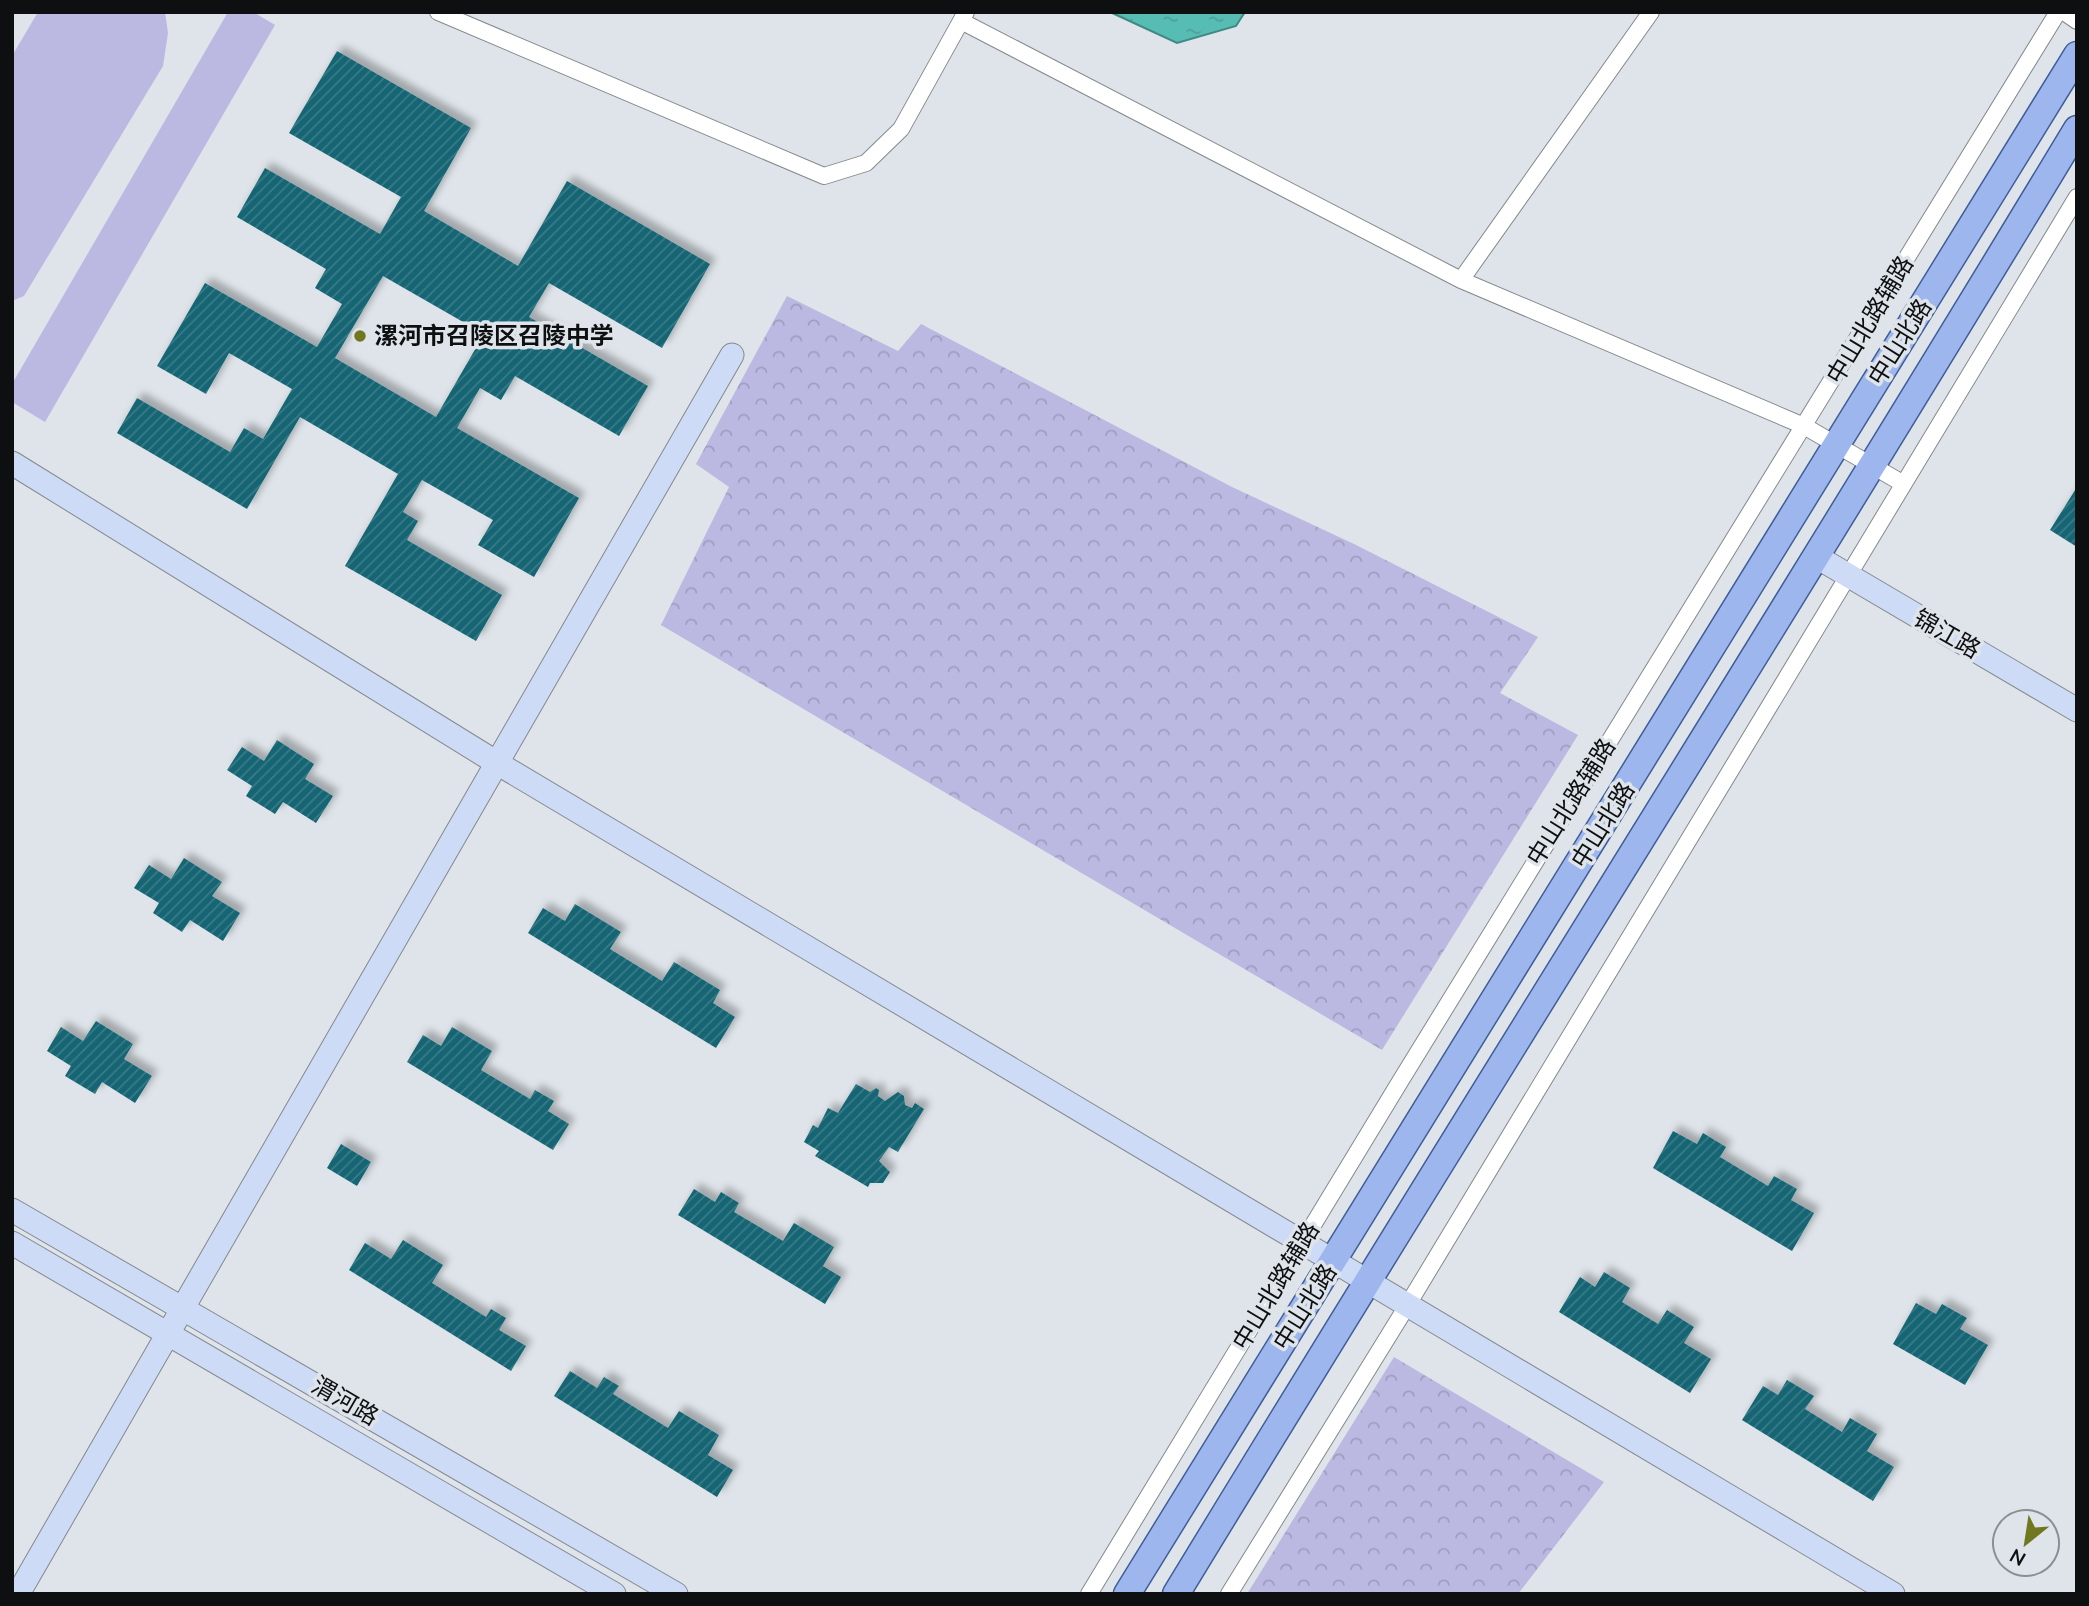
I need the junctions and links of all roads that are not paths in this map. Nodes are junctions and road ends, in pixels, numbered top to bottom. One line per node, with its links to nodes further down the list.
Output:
1 (438, 12): 5 (street)
2 (1651, 12): 10 (street)
3 (2058, 12): 12 (street, 中山北路辅路)
4 (2064, 12): 6 (street)
5 (964, 17): 10 (street)
6 (2077, 21)
7 (2077, 55): 13 (main road, 中山北路)
8 (2077, 129): 15 (main road, 中山北路)
9 (2077, 197): 16 (street)
10 (1461, 280): 12 (street)
11 (732, 355): 20 (street)
12 (1804, 426): 13 (street); 23 (street, 中山北路辅路)
13 (1837, 445): 15 (street); 24 (main road, 中山北路)
14 (12, 463): 20 (street)
15 (1874, 467): 16 (street); 17 (main road, 中山北路)
16 (1902, 483): 18 (street)
17 (1817, 556): 18 (street, 锦江路); 25 (main road, 中山北路)
18 (1847, 576): 19 (street, 锦江路); 26 (street)
19 (2077, 710)
20 (496, 763): 23 (street); 27 (street)
21 (12, 1210): 27 (street, 渭河路)
22 (12, 1242): 28 (street, 渭河路)
23 (1302, 1244): 24 (street); 34 (street, 中山北路辅路)
24 (1333, 1262): 25 (street); 35 (main road, 中山北路)
25 (1366, 1281): 26 (street); 36 (main road, 中山北路)
26 (1407, 1306): 37 (street); 38 (street)
27 (183, 1308): 28 (street); 29 (street, 渭河路)
28 (169, 1332): 30 (street); 31 (street, 渭河路)
29 (639, 1572): 32 (street); 33 (street, 渭河路)
30 (18, 1594)
31 (614, 1594)
32 (626, 1594)
33 (676, 1594)
34 (1088, 1594)
35 (1128, 1594)
36 (1177, 1594)
37 (1228, 1594)
38 (1893, 1594)

